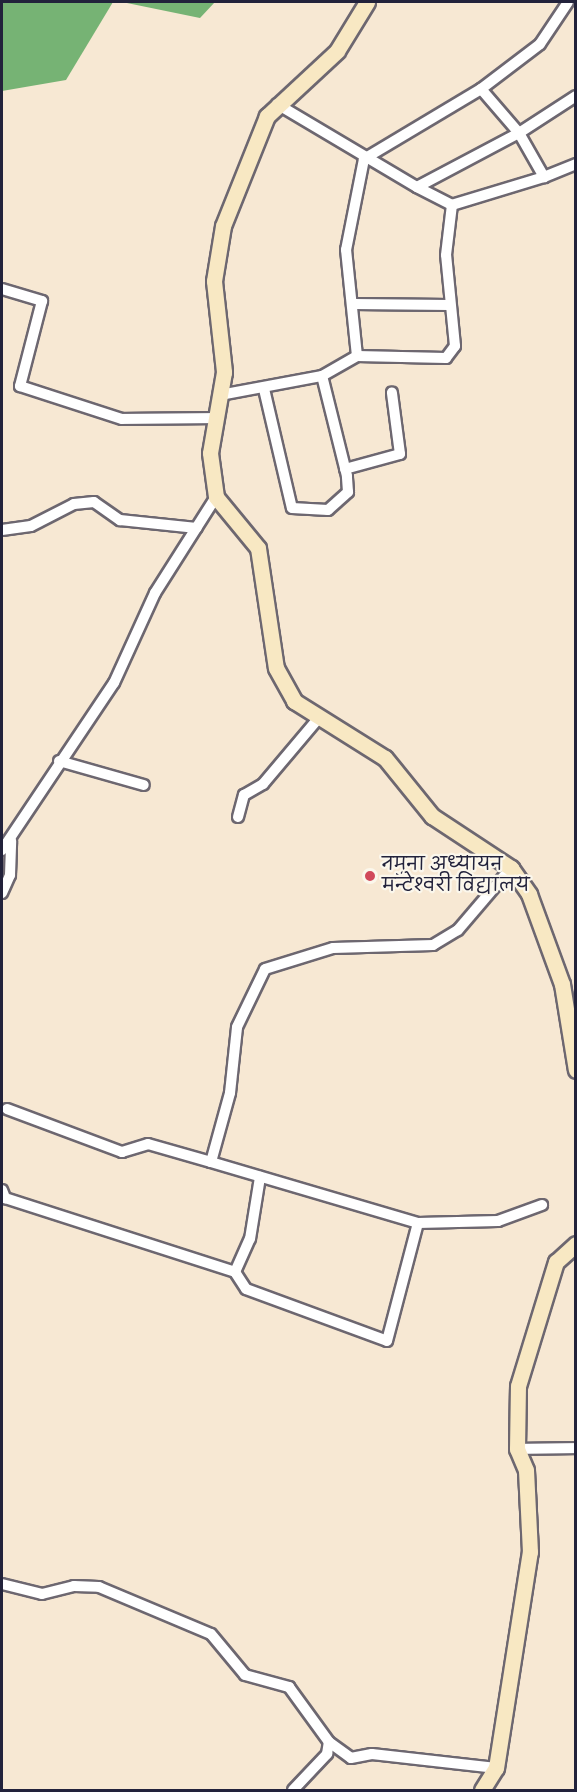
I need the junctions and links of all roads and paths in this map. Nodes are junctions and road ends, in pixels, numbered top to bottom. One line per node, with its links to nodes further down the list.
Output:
1 (367, 2): 5 (main road)
2 (568, 2): 3 (street)
3 (481, 89): 6 (street); 7 (street)
4 (576, 96): 6 (street)
5 (277, 104): 7 (street); 19 (main road)
6 (519, 133): 9 (street); 10 (street)
7 (364, 159): 10 (street); 13 (street)
8 (576, 164): 9 (street)
9 (544, 177): 11 (street)
10 (417, 187): 11 (street)
11 (452, 205): 14 (street)
12 (2, 289): 20 (street)
13 (354, 304): 14 (street); 15 (street)
14 (449, 305): 15 (street)
15 (357, 356): 16 (street)
16 (322, 376): 17 (street); 21 (street)
17 (264, 389): 19 (street); 21 (street)
18 (392, 393): 21 (street)
19 (220, 395): 20 (main road)
20 (216, 418): 22 (main road)
21 (345, 469)
22 (216, 496): 23 (street); 25 (main road)
23 (197, 528): 24 (street); 26 (street)
24 (2, 530)
25 (317, 720): 28 (street); 31 (main road)
26 (59, 760): 27 (street); 29 (street)
27 (144, 785)
28 (238, 817)
29 (11, 841): 30 (street); 32 (street)
30 (2, 850)
31 (511, 868): 33 (main road); 35 (street)
32 (2, 893)
33 (576, 1070)
34 (7, 1109): 35 (street)
35 (211, 1162): 36 (street)
36 (260, 1177): 39 (street); 41 (street)
37 (2, 1190): 41 (street)
38 (542, 1204): 39 (street)
39 (418, 1223): 41 (street)
40 (576, 1244): 43 (main road)
41 (235, 1272)
42 (576, 1448): 43 (street)
43 (517, 1449): 46 (main road)
44 (2, 1584): 45 (street)
45 (329, 1742): 46 (street); 47 (street)
46 (496, 1768): 48 (main road)
47 (293, 1791)
48 (482, 1791)

